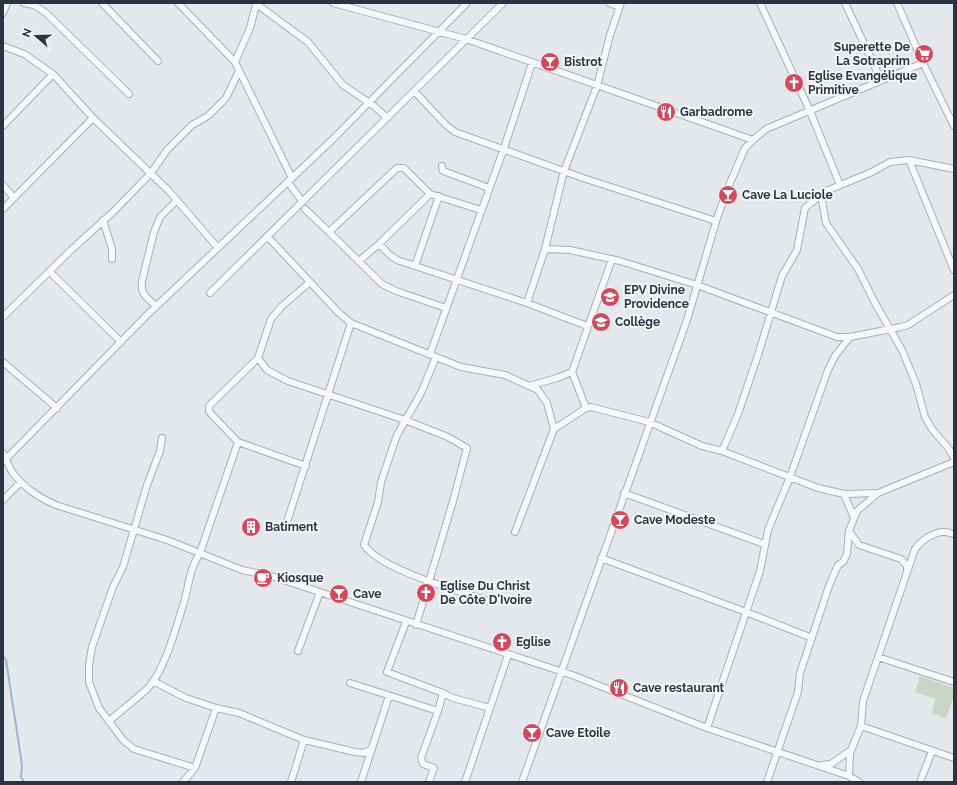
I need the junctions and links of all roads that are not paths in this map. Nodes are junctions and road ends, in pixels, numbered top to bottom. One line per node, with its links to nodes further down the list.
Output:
1 (7, 3): 15 (street)
2 (24, 3): 12 (street)
3 (102, 3): 19 (street)
4 (178, 3): 20 (street)
5 (333, 3): 16 (street)
6 (467, 3): 16 (street)
7 (503, 3): 17 (street)
8 (609, 3): 14 (street)
9 (760, 3): 30 (street)
10 (845, 3): 25 (street)
11 (897, 3): 22 (street)
12 (35, 4): 28 (street)
13 (256, 4): 20 (street); 29 (street)
14 (620, 5): 26 (street)
15 (3, 13)
16 (438, 32): 17 (street); 29 (street)
17 (466, 39): 21 (street); 27 (street)
18 (3, 46): 24 (street)
19 (158, 61)
20 (235, 62): 23 (street)
21 (532, 63): 26 (street); 36 (street)
22 (923, 63): 25 (street); 34 (street)
23 (240, 71): 41 (street); 42 (street)
24 (53, 74): 31 (street); 33 (street)
25 (881, 80): 30 (street)
26 (597, 86): 35 (street); 40 (street)
27 (415, 92): 32 (street); 36 (street)
28 (129, 94)
29 (368, 103): 32 (street); 42 (street)
30 (810, 111): 35 (street); 44 (street)
31 (93, 118): 41 (street); 49 (street)
32 (386, 118): 51 (street)
33 (3, 126)
34 (954, 126)
35 (753, 140): 56 (street)
36 (504, 148): 40 (street); 45 (street)
37 (908, 160): 39 (street); 44 (street); 66 (street)
38 (442, 166): 45 (street)
39 (954, 169)
40 (564, 171): 56 (street); 61 (street)
41 (151, 173): 50 (street); 55 (street)
42 (290, 180): 51 (street); 60 (street)
43 (3, 185): 49 (street)
44 (840, 185): 47 (street)
45 (489, 188): 54 (street)
46 (430, 194): 48 (street); 57 (street); 59 (street)
47 (821, 195): 76 (street); 80 (street)
48 (439, 196): 54 (street); 65 (street)
49 (14, 198): 52 (street)
50 (177, 200): 60 (street); 74 (street)
51 (302, 201): 58 (street)
52 (3, 209)
53 (305, 209): 57 (street)
54 (481, 210): 68 (street)
55 (103, 220): 62 (street); 67 (street)
56 (716, 221): 70 (street)
57 (329, 232): 64 (street)
58 (267, 236): 69 (street); 71 (street)
59 (379, 244): 64 (street); 65 (street)
60 (218, 248): 74 (street)
61 (545, 250): 63 (street); 73 (street)
62 (112, 259)
63 (612, 259): 70 (street); 79 (street)
64 (359, 261): 75 (street)
65 (416, 266): 68 (street)
66 (954, 270)
67 (50, 272): 77 (street); 82 (street)
68 (457, 280): 73 (street); 75 (street)
69 (310, 282): 78 (street); 85 (street)
70 (697, 285): 76 (street); 93 (street)
71 (210, 293)
72 (954, 295): 80 (street)
73 (527, 304): 79 (street)
74 (156, 306): 82 (street)
75 (446, 308): 83 (street)
76 (770, 312): 81 (street); 97 (street)
77 (3, 317)
78 (351, 322): 83 (street); 89 (street)
79 (587, 326): 87 (street)
80 (889, 329): 81 (street); 99 (street)
81 (850, 337): 102 (street)
82 (121, 342): 90 (street)
83 (430, 354): 84 (street)
84 (436, 357): 88 (street); 92 (street)
85 (258, 358): 89 (street); 96 (street)
86 (3, 362): 90 (street)
87 (572, 372): 88 (street); 91 (street)
88 (529, 386): 94 (street)
89 (328, 396): 92 (street); 101 (street)
90 (57, 408): 98 (street)
91 (586, 408): 93 (street); 94 (street)
92 (405, 420): 118 (street); 118 (street)
93 (649, 422): 97 (street); 104 (street)
94 (554, 430): 112 (street)
95 (162, 438): 110 (street)
96 (238, 442): 101 (street); 115 (street)
97 (722, 451): 102 (street)
98 (4, 458): 103 (street)
99 (954, 458)
100 (954, 462): 105 (street)
101 (306, 466): 109 (street)
102 (790, 477): 106 (street); 114 (street)
103 (21, 482): 107 (street); 110 (street)
104 (624, 493): 114 (street); 116 (street)
105 (878, 493): 106 (street); 108 (street)
106 (844, 494): 108 (street)
107 (3, 500)
108 (854, 518): 111 (street)
109 (286, 525)
110 (135, 529): 115 (street); 137 (street)
111 (849, 531): 117 (street); 124 (street)
112 (515, 532)
113 (954, 534): 117 (street)
114 (764, 544): 121 (street)
115 (200, 553): 119 (street); 129 (street)
116 (601, 558): 121 (street); 128 (street)
117 (907, 572): 127 (street)
118 (429, 580): 120 (street); 123 (street)
119 (320, 592): 122 (street); 125 (street)
120 (491, 602)
121 (746, 612): 124 (street); 139 (street)
122 (406, 622): 123 (street); 132 (street)
123 (416, 625): 126 (street)
124 (812, 638): 142 (street)
125 (298, 651)
126 (508, 655): 128 (street); 135 (street)
127 (878, 657): 130 (street); 138 (street)
128 (561, 672): 139 (street); 154 (street)
129 (153, 681): 134 (street); 137 (street)
130 (954, 682)
131 (350, 683): 133 (street)
132 (443, 693): 135 (street); 136 (street)
133 (389, 696): 136 (street); 141 (street)
134 (216, 708): 140 (street); 147 (street)
135 (490, 708): 153 (street)
136 (438, 710): 152 (street)
137 (110, 721): 147 (street)
138 (861, 726): 143 (street); 144 (street)
139 (707, 728): 142 (street)
140 (304, 740): 141 (street); 150 (street)
141 (372, 749): 151 (street)
142 (776, 750): 146 (street); 155 (street)
143 (851, 750): 146 (street); 148 (street)
144 (932, 751): 145 (street); 157 (street)
145 (954, 758)
146 (818, 765): 148 (street)
147 (195, 768): 149 (street)
148 (848, 776): 156 (street)
149 (183, 782)
150 (291, 782)
151 (361, 782)
152 (429, 782)
153 (465, 782)
154 (522, 782)
155 (766, 782)
156 (859, 782)
157 (920, 782)

